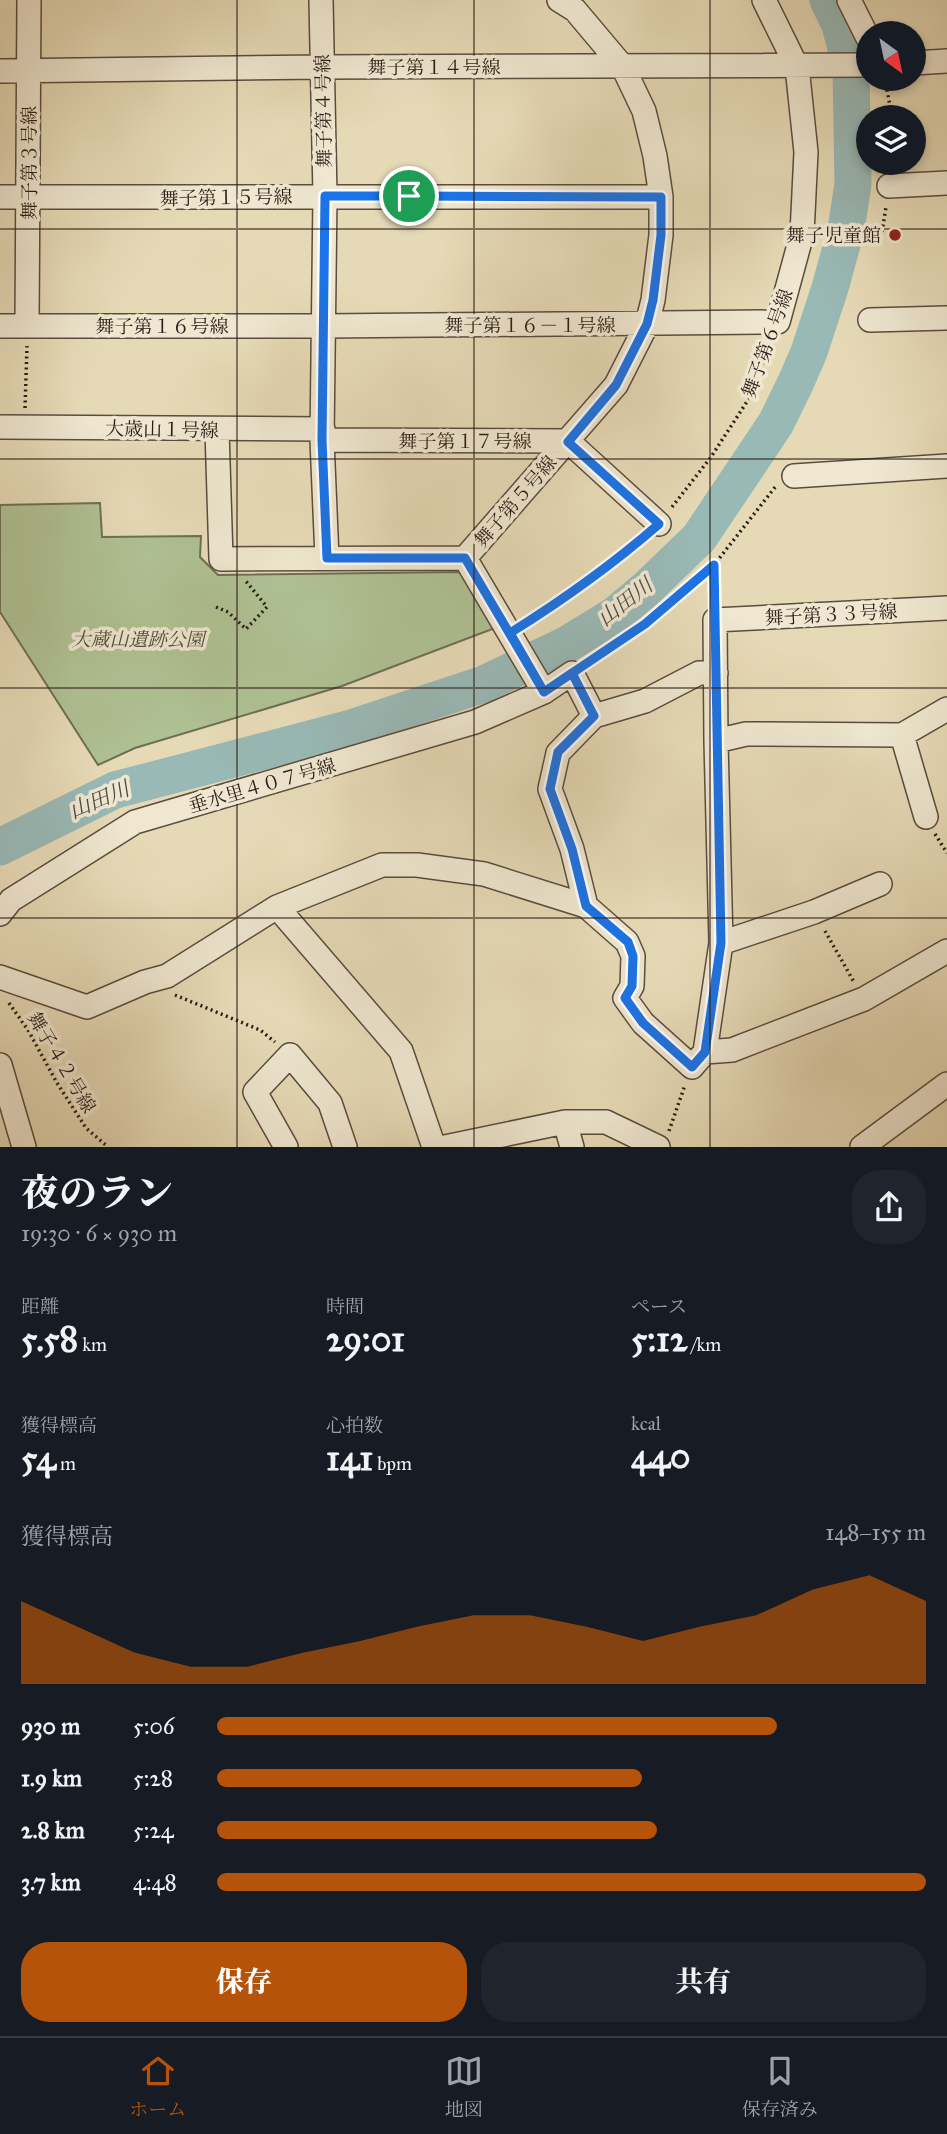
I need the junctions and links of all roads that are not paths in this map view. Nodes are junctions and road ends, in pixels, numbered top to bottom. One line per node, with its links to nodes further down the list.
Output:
1 (29, 0): 14 (street, 舞子第３号線)
2 (321, 0): 10 (street, 舞子第４号線)
3 (559, 0): 11 (street, 舞子第５号線)
4 (764, 0): 12 (street, 舞子第６号線)
5 (849, 0): 6 (street)
6 (860, 21)
7 (947, 61): 8 (street)
8 (926, 62)
9 (856, 65): 12 (street, 舞子第１４号線)
10 (322, 67): 11 (street, 舞子第１４号線); 14 (street, 舞子第１４号線); 17 (street, 舞子第４号線)
11 (623, 67): 12 (street, 舞子第１４号線); 19 (street, 舞子第５号線)
12 (797, 67): 23 (street, 舞子第６号線)
13 (0, 71): 14 (street, 舞子第１４号線)
14 (29, 72): 20 (street, 舞子第３号線)
15 (947, 183): 16 (street)
16 (889, 186)
17 (325, 196): 19 (street, 舞子第１５号線); 20 (street, 舞子第１５号線); 27 (street, 舞子第４号線)
18 (0, 197): 20 (street, 舞子第１５号線)
19 (661, 197): 24 (street, 舞子第５号線)
20 (29, 199): 26 (street, 舞子第３号線)
21 (947, 318): 22 (street)
22 (870, 320)
23 (778, 322): 24 (street, 舞子第１６－１号線)
24 (647, 324): 27 (street, 舞子第１６－１号線); 31 (street, 舞子第５号線)
25 (0, 326): 26 (street, 舞子第１６号線)
26 (27, 326): 27 (street, 舞子第１６号線)
27 (324, 326): 30 (street, 舞子第４号線)
28 (0, 427): 29 (street, 大歳山１号線)
29 (217, 430): 30 (street, 大歳山１号線); 35 (street)
30 (323, 435): 31 (street, 舞子第１７号線); 35 (street, 舞子第４号線)
31 (568, 442): 34 (street); 36 (street, 舞子第５号線)
32 (947, 466): 33 (street)
33 (793, 476)
34 (659, 524)
35 (327, 558): 36 (street)
36 (465, 558): 39 (street)
37 (947, 608): 38 (street, 舞子第３３号線)
38 (716, 673): 41 (street); 43 (street)
39 (544, 692): 41 (street, 垂水里４０７号線); 48 (street, 垂水里４０７号線)
40 (947, 709): 42 (street)
41 (594, 716): 46 (street)
42 (902, 735): 43 (street); 44 (street)
43 (716, 741): 49 (street)
44 (926, 817)
45 (880, 884): 49 (street)
46 (586, 906): 47 (street); 52 (street)
47 (277, 907): 51 (street); 60 (street)
48 (0, 914)
49 (721, 943): 52 (street)
50 (947, 951): 52 (street)
51 (0, 977)
52 (698, 1059)
53 (0, 1065): 57 (street)
54 (947, 1084): 63 (street)
55 (565, 1122): 56 (street); 61 (street); 62 (street)
56 (662, 1142)
57 (24, 1147)
58 (286, 1147): 59 (street)
59 (345, 1147)
60 (434, 1147)
61 (445, 1147)
62 (572, 1147)
63 (862, 1147)

